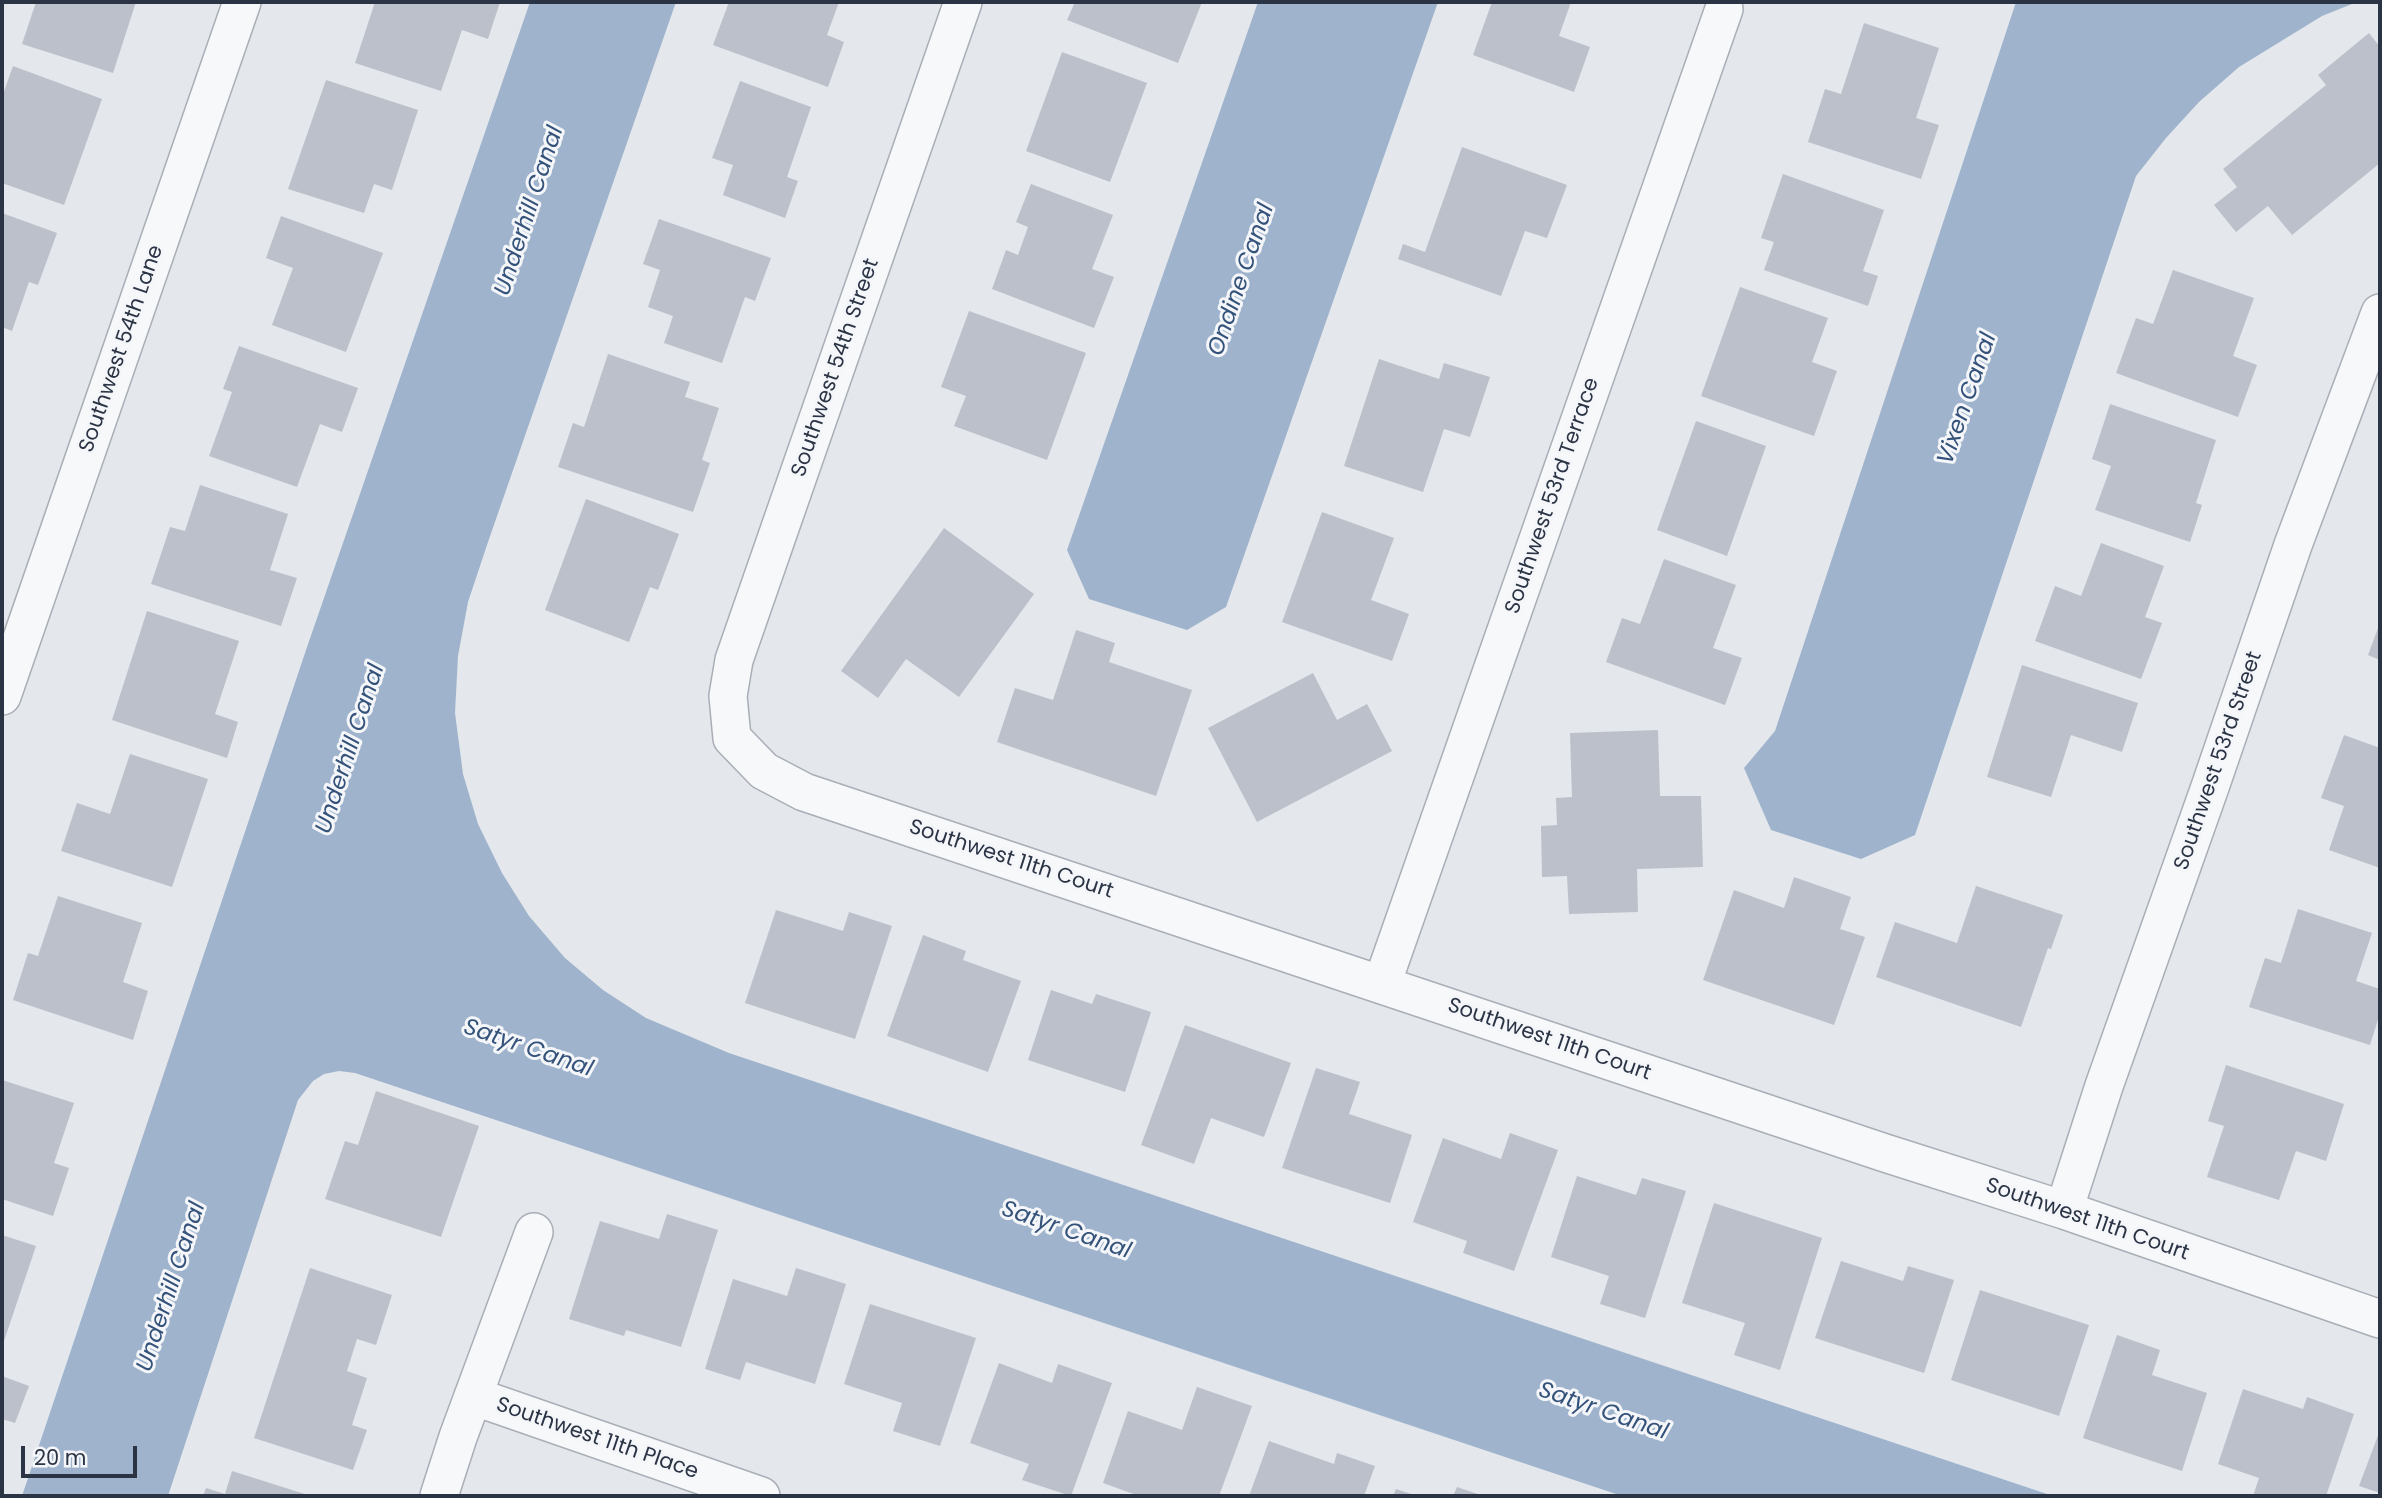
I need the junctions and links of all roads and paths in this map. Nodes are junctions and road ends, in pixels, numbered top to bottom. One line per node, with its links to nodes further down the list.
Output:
1 (242, 2): 5 (street, Southwest 54th Lane)
2 (963, 2): 6 (street, Southwest 54th Street)
3 (1724, 9): 7 (street, Southwest 53rd Terrace)
4 (2380, 313): 8 (street, Southwest 53rd Street)
5 (2, 696)
6 (732, 738): 7 (street, Southwest 11th Court)
7 (1382, 984): 8 (street, Southwest 11th Court)
8 (2064, 1210): 10 (street, Southwest 11th Court)
9 (534, 1232): 11 (street, Southwest 11th Place)
10 (2380, 1319)
11 (473, 1396): 12 (street, Southwest 11th Place); 13 (street, Southwest 11th Place)
12 (439, 1496)
13 (761, 1496)

